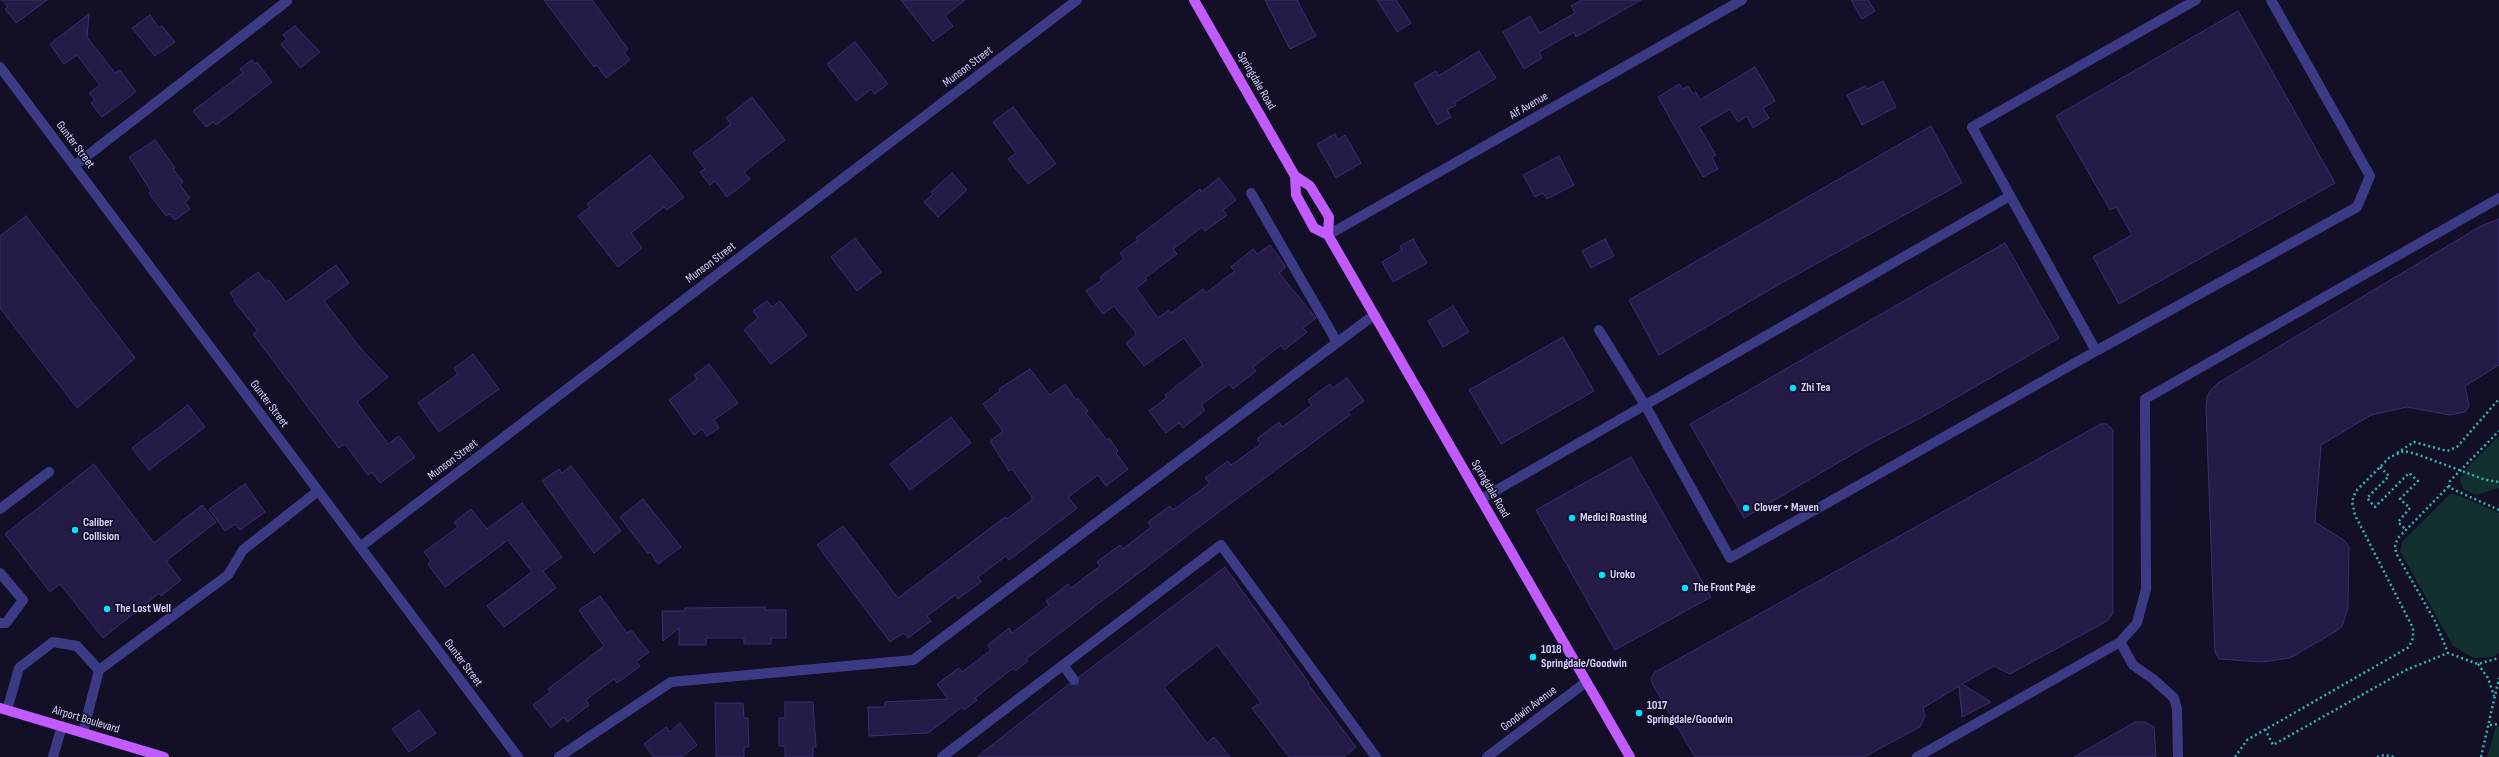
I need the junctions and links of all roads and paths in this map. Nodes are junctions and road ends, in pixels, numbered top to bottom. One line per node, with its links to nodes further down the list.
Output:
1 (1078, 0): 31 (street, Munson Street)
2 (1194, 0): 9 (main road, Springdale Road)
3 (1742, 0): 13 (street, Alf Avenue)
4 (2196, 0): 11 (street)
5 (2271, 0): 17 (street)
6 (287, 1): 8 (street)
7 (0, 67): 8 (street, Gunter Street)
8 (74, 166): 26 (street, Gunter Street)
9 (1295, 176): 13 (main road, Springdale Road); 13 (main road, Springdale Road)
10 (1251, 193): 16 (street)
11 (2010, 196): 17 (street); 19 (street)
12 (2499, 198): 34 (street)
13 (1328, 235): 14 (main road, Springdale Road)
14 (1374, 315): 16 (street); 27 (main road, Springdale Road)
15 (1599, 330): 19 (street)
16 (1337, 342): 53 (street)
17 (2096, 351): 19 (street)
18 (2499, 399): 21 (path)
19 (1645, 405): 27 (street)
20 (2499, 431): 25 (path)
21 (2396, 454): 22 (path); 24 (path, bridge)
22 (2380, 467): 30 (path); 48 (path)
23 (49, 472): 28 (street)
24 (2499, 482)
25 (2449, 487): 29 (path); 30 (path)
26 (318, 491): 31 (street, Gunter Street); 39 (street)
27 (1481, 500): 42 (main road, Springdale Road)
28 (0, 509)
29 (2499, 510)
30 (2406, 530): 35 (path)
31 (360, 547): 52 (street, Gunter Street)
32 (0, 573): 33 (street)
33 (0, 623)
34 (2120, 642): 58 (street); 59 (street)
35 (2448, 653): 37 (path); 48 (path)
36 (2499, 658): 37 (path)
37 (2478, 664): 43 (path)
38 (1063, 665): 41 (street); 54 (street); 55 (street)
39 (99, 670): 44 (street); 49 (street)
40 (2499, 678): 43 (path)
41 (1074, 680)
42 (1586, 682): 56 (street, Goodwin Avenue); 57 (main road, Springdale Road)
43 (2494, 697): 46 (path)
44 (3, 709): 47 (main road, Airport Boulevard)
45 (2499, 724): 46 (path)
46 (2490, 725): 63 (path)
47 (62, 726): 49 (main road, Airport Boulevard); 50 (street)
48 (2265, 729): 60 (path)
49 (83, 732): 51 (main road, Airport Boulevard)
50 (53, 757)
51 (164, 757)
52 (518, 757)
53 (559, 757)
54 (942, 757)
55 (1376, 757)
56 (1487, 757)
57 (1630, 757)
58 (1917, 757)
59 (2178, 757)
60 (2235, 757)
61 (2377, 757): 62 (path)
62 (2395, 757)
63 (2481, 757)

